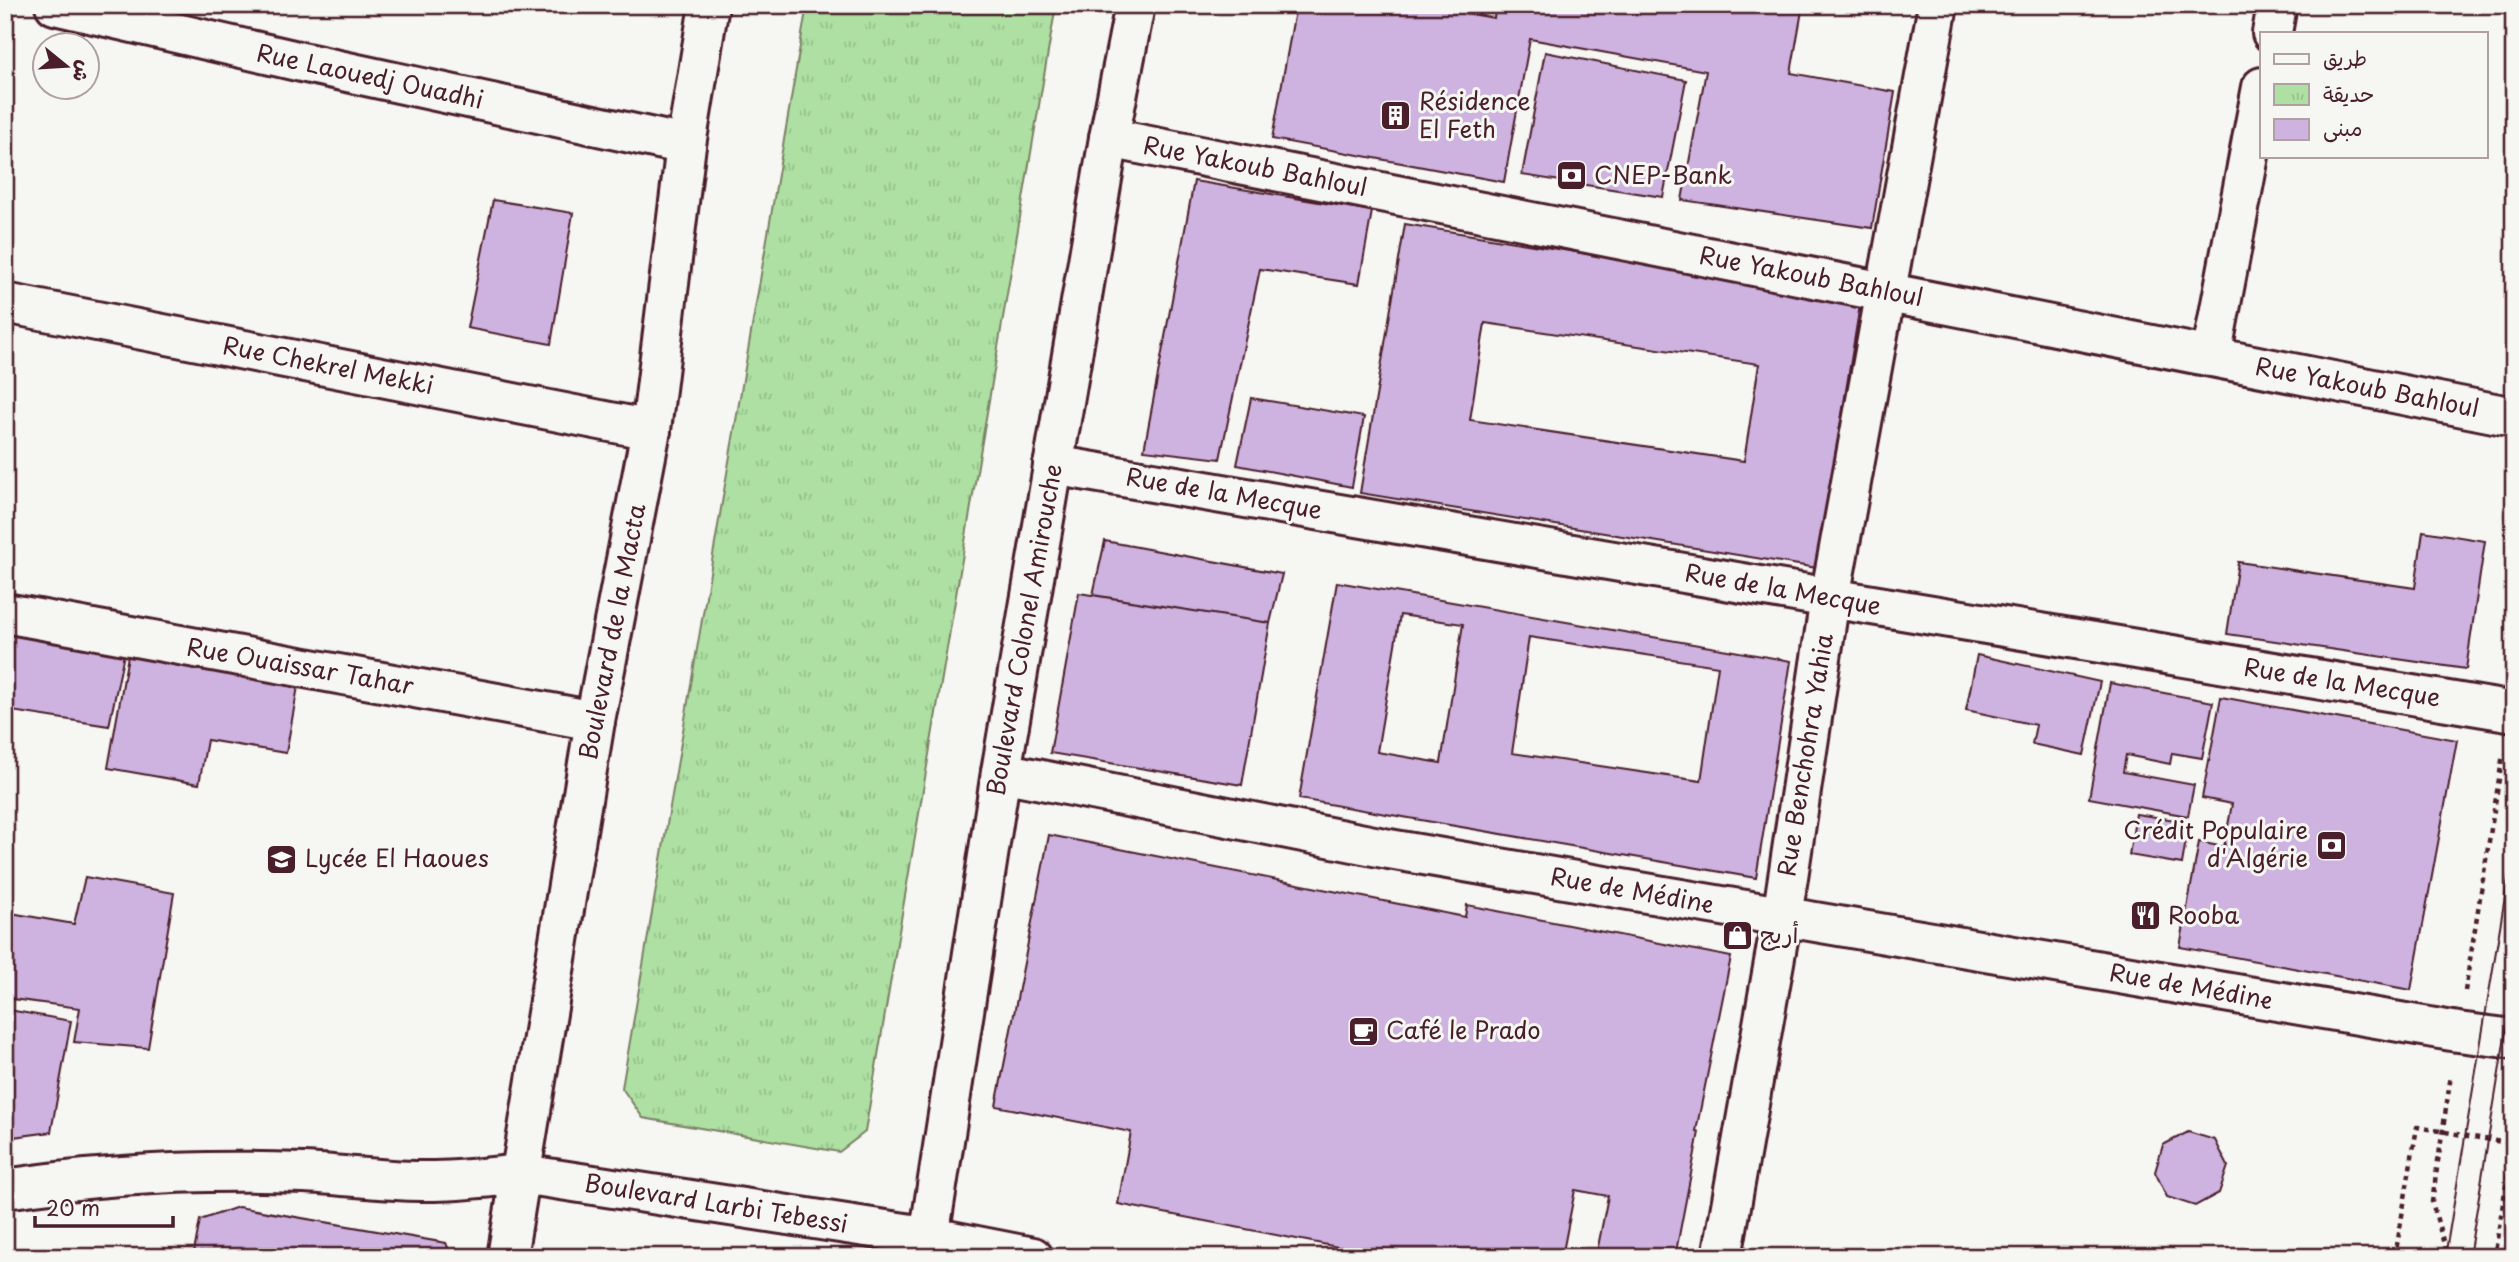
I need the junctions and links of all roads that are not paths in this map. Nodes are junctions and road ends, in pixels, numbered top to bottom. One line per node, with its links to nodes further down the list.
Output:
1 (55, 5): 9 (street, Rue Laouedj Ouadhi)
2 (709, 5): 9 (street, Boulevard de la Macta)
3 (1135, 5): 8 (street, Boulevard Colonel Amirouche)
4 (1938, 5): 10 (street, Rue Benchohra Yahia)
5 (2277, 5): 6 (street)
6 (2272, 32)
7 (2260, 98): 12 (street)
8 (1109, 138): 10 (street, Rue Yakoub Bahloul); 15 (street, Boulevard Colonel Amirouche)
9 (686, 145): 14 (street, Boulevard de la Macta)
10 (1886, 292): 12 (street, Rue Yakoub Bahloul); 16 (street, Rue Benchohra Yahia)
11 (5, 303): 14 (street, Rue Chekrel Mekki)
12 (2211, 357): 13 (street, Rue Yakoub Bahloul)
13 (2514, 417)
14 (651, 430): 19 (street, Boulevard de la Macta)
15 (1053, 465): 16 (street, Rue de la Mecque); 20 (street, Boulevard Colonel Amirouche)
16 (1830, 598): 18 (street, Rue de la Mecque); 21 (street, Rue Benchohra Yahia)
17 (5, 613): 19 (street, Rue Ouaissar Tahar)
18 (2512, 711)
19 (595, 721): 23 (street, Boulevard de la Macta)
20 (1001, 772): 21 (street, Rue de Médine); 25 (street, Boulevard Colonel Amirouche)
21 (1782, 917): 22 (street, Rue de Médine); 28 (street, Rue Benchohra Yahia)
22 (2514, 1039)
23 (522, 1174): 24 (street, Boulevard Larbi Tebessi); 25 (street, Boulevard Larbi Tebessi); 26 (street, Boulevard de la Macta)
24 (5, 1189)
25 (928, 1247): 27 (street, Boulevard Larbi Tebessi)
26 (507, 1257)
27 (1033, 1257)
28 (1721, 1257)

